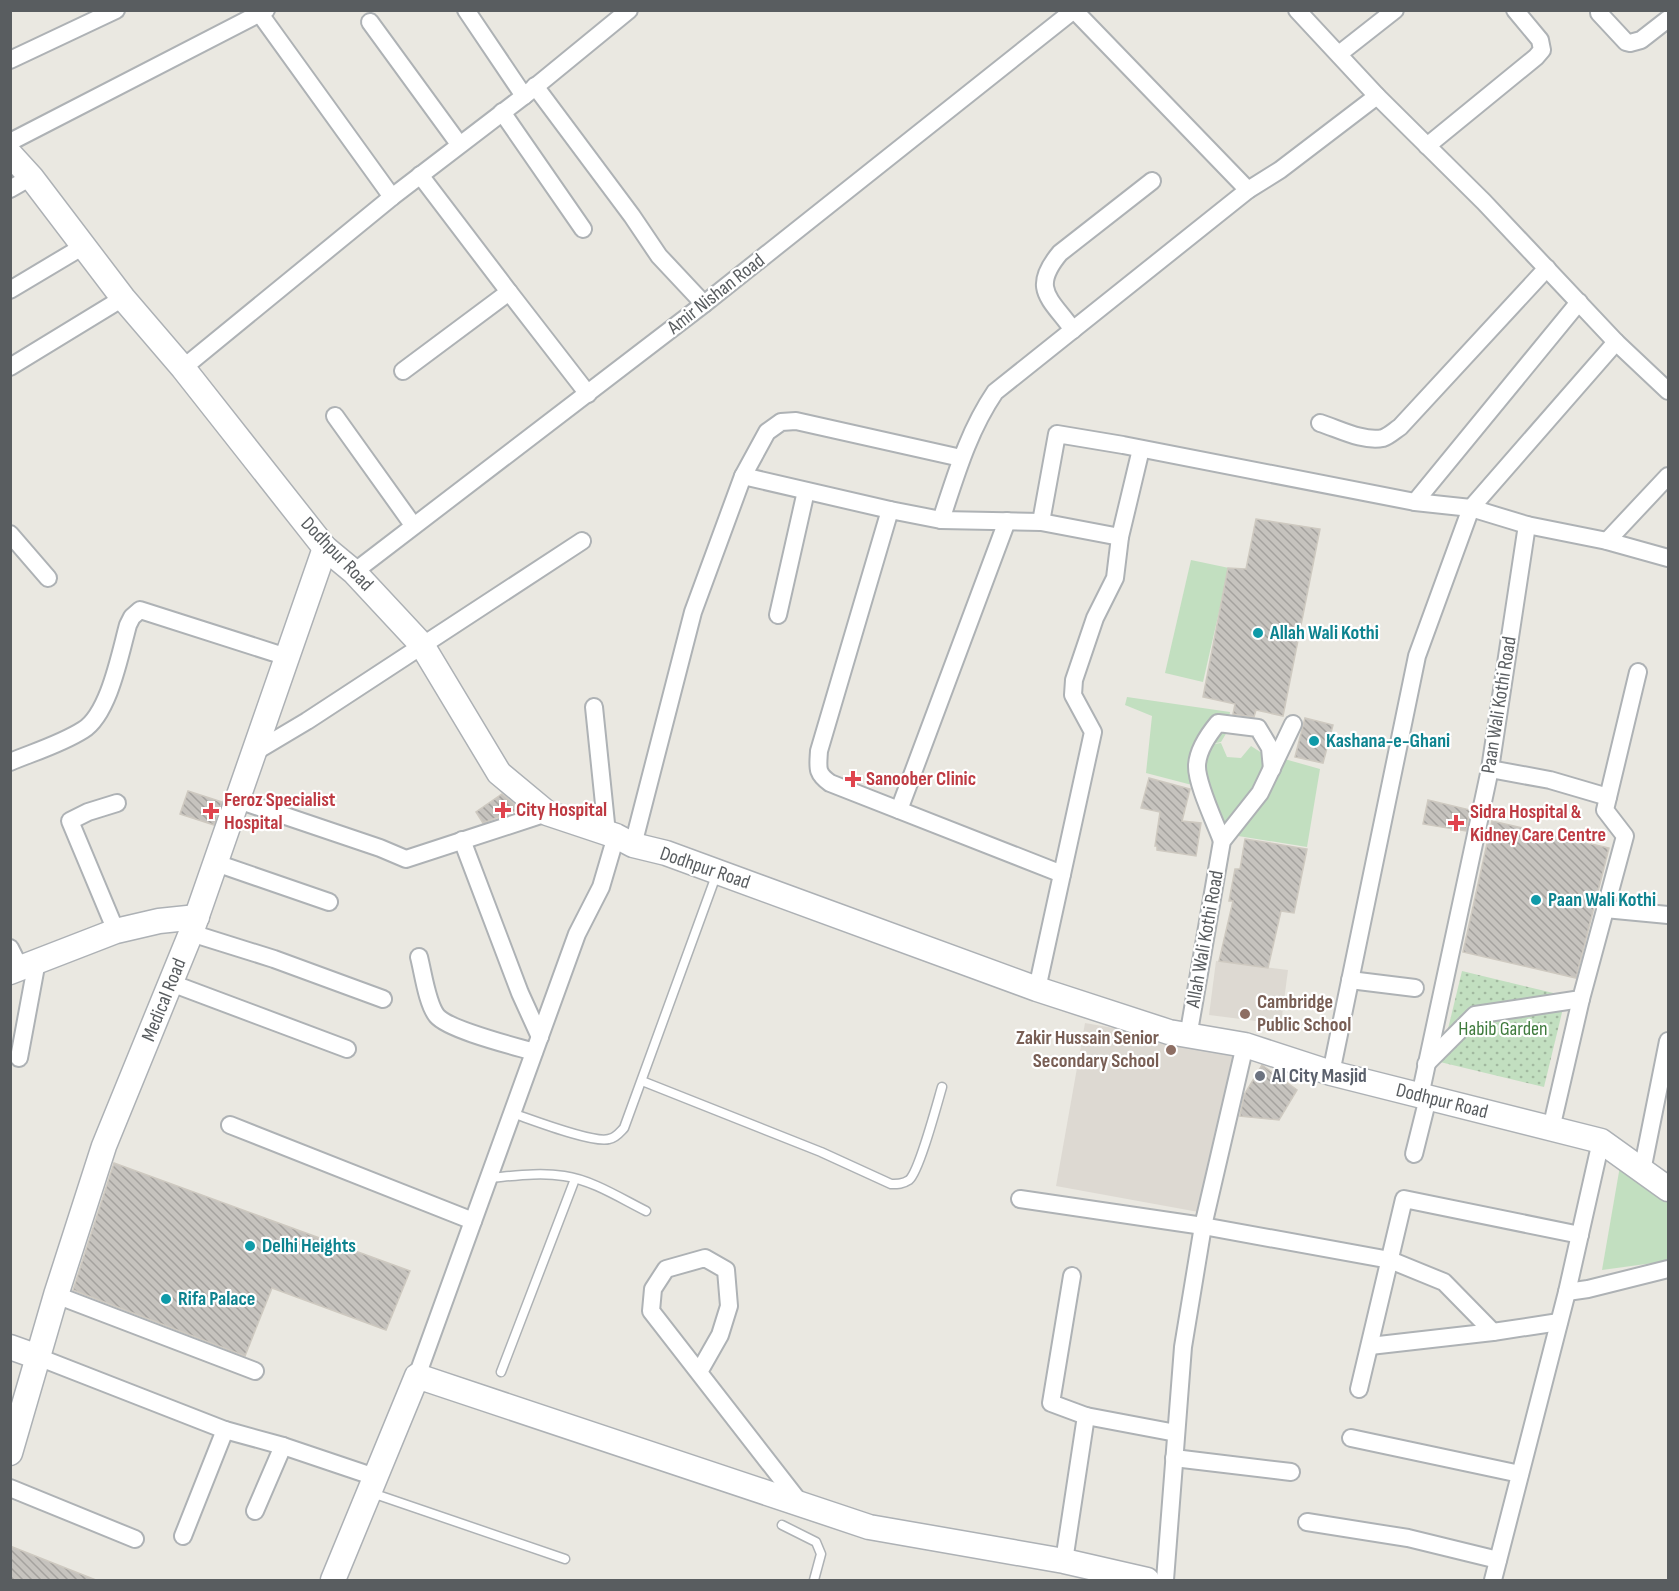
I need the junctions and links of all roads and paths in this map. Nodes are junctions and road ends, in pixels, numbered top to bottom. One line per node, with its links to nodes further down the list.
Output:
1 (116, 10): 13 (street)
2 (466, 10): 14 (street)
3 (629, 10): 14 (street)
4 (1074, 10): 24 (street); 33 (street, Amir Nishan Road)
5 (1297, 10): 12 (street)
6 (1395, 10): 12 (street)
7 (1515, 10): 19 (street)
8 (263, 12): 17 (street); 25 (street)
9 (1599, 13): 10 (street)
10 (1668, 19)
11 (370, 22): 18 (street)
12 (1339, 54): 15 (street)
13 (10, 60)
14 (529, 91): 16 (street); 33 (street)
15 (1377, 96): 19 (street); 24 (street)
16 (502, 112): 18 (street); 26 (street)
17 (10, 142)
18 (459, 144): 21 (street)
19 (1427, 146): 28 (street)
20 (10, 154): 23 (street, Dodhpur Road)
21 (420, 175): 25 (street); 30 (street)
22 (1152, 181): 34 (street)
23 (21, 183): 27 (street, Dodhpur Road)
24 (1248, 190): 34 (street)
25 (392, 196): 37 (street)
26 (583, 230)
27 (82, 246): 29 (street); 31 (street, Dodhpur Road)
28 (1547, 268): 32 (street); 42 (street)
29 (10, 290)
30 (509, 292): 38 (street); 40 (street)
31 (123, 298): 36 (street); 37 (street, Dodhpur Road)
32 (1579, 302): 35 (street); 48 (street)
33 (704, 304): 40 (street, Amir Nishan Road)
34 (1073, 330): 44 (street)
35 (1616, 342): 39 (street); 49 (street)
36 (10, 368)
37 (183, 368): 60 (street, Dodhpur Road)
38 (403, 371)
39 (1667, 388)
40 (588, 394): 54 (street, Amir Nishan Road)
41 (334, 416): 54 (street)
42 (1320, 423)
43 (1141, 449): 48 (street); 53 (street); 57 (street)
44 (962, 458): 45 (street); 51 (street)
45 (743, 476): 47 (street); 79 (street)
46 (1668, 476): 59 (street)
47 (806, 490): 50 (street); 64 (street)
48 (1415, 502): 49 (street)
49 (1471, 508): 55 (street); 92 (street)
50 (890, 510): 51 (street); 77 (street)
51 (940, 520): 52 (street)
52 (1007, 521): 53 (street); 77 (street)
53 (1041, 522): 57 (street)
54 (413, 525): 62 (street, Amir Nishan Road)
55 (1527, 525): 59 (street); 73 (street, Paan Wali Kothi Road)
56 (10, 534): 63 (street)
57 (1120, 537): 84 (street)
58 (582, 541): 65 (street)
59 (1607, 541): 61 (street)
60 (325, 548): 62 (street, Dodhpur Road); 66 (street, Medical Road)
61 (1668, 558)
62 (354, 572): 65 (street, Dodhpur Road)
63 (48, 578)
64 (778, 615)
65 (422, 645): 70 (street); 78 (street, Dodhpur Road)
66 (287, 657): 70 (street, Medical Road); 71 (street)
67 (1638, 672): 74 (street)
68 (594, 707): 79 (street)
69 (1293, 724): 72 (street, Allah Wali Kothi Road)
70 (255, 752): 75 (street, Medical Road)
71 (10, 762)
72 (1272, 769): 81 (street, Allah Wali Kothi Road); 81 (street)
73 (1490, 769): 74 (street); 104 (street, Paan Wali Kothi Road)
74 (1608, 797): 86 (street)
75 (238, 800): 80 (street); 82 (street, Medical Road)
76 (117, 803): 89 (street)
77 (899, 810): 84 (street)
78 (547, 813): 79 (street, Dodhpur Road); 80 (street)
79 (619, 838): 83 (street, Dodhpur Road); 100 (street)
80 (462, 840): 100 (street)
81 (1222, 841): 98 (street, Allah Wali Kothi Road)
82 (216, 863): 85 (street); 88 (street, Medical Road)
83 (717, 872): 95 (street, Dodhpur Road); 106 (lane)
84 (1062, 874): 95 (street)
85 (329, 902)
86 (1605, 909): 87 (street); 97 (street)
87 (1668, 915)
88 (194, 925): 89 (street); 93 (street, Medical Road); 96 (street)
89 (116, 931): 91 (street)
90 (419, 957): 100 (street)
91 (20, 962): 103 (street)
92 (1350, 980): 94 (street); 105 (street)
93 (171, 983): 102 (street); 127 (street, Medical Road)
94 (1415, 988)
95 (1037, 989): 98 (street, Dodhpur Road)
96 (382, 999)
97 (1581, 999): 104 (street); 111 (street)
98 (1188, 1037): 101 (street, Dodhpur Road)
99 (1668, 1041): 114 (street)
100 (537, 1045): 109 (street)
101 (1245, 1045): 105 (street, Dodhpur Road); 121 (street)
102 (347, 1049)
103 (20, 1058)
104 (1426, 1064): 108 (street, Paan Wali Kothi Road)
105 (1330, 1073): 108 (street, Dodhpur Road)
106 (642, 1081): 107 (lane); 109 (lane)
107 (942, 1087)
108 (1424, 1097): 111 (street, Dodhpur Road); 113 (street, Paan Wali Kothi Road)
109 (512, 1113): 115 (street)
110 (230, 1125): 120 (street)
111 (1551, 1129): 112 (street, Dodhpur Road)
112 (1601, 1141): 114 (street, Dodhpur Road); 122 (street)
113 (1414, 1154)
114 (1642, 1171): 117 (street, Dodhpur Road)
115 (489, 1178): 116 (lane); 120 (street)
116 (575, 1179): 119 (lane); 134 (lane)
117 (1668, 1190)
118 (1020, 1199): 121 (street)
119 (646, 1211)
120 (473, 1221): 136 (street)
121 (1203, 1226): 123 (street); 140 (street)
122 (1580, 1235): 123 (street); 126 (street)
123 (1390, 1260): 129 (street); 130 (street)
124 (1668, 1269): 126 (street)
125 (1072, 1276): 138 (street)
126 (1567, 1292): 128 (street)
127 (56, 1295): 132 (street, Medical Road); 133 (street)
128 (1559, 1322): 129 (street); 146 (street)
129 (1493, 1332): 130 (street)
130 (1370, 1346): 137 (street)
131 (10, 1347): 132 (street)
132 (38, 1357): 139 (street); 142 (street, Medical Road)
133 (255, 1371)
134 (501, 1372)
135 (699, 1372): 135 (street); 149 (street)
136 (417, 1376): 147 (street); 149 (street)
137 (1359, 1389)
138 (1086, 1416): 140 (street); 157 (street)
139 (225, 1430): 143 (street); 153 (street)
140 (1176, 1433): 144 (street)
141 (1351, 1438): 146 (street)
142 (12, 1442)
143 (283, 1446): 147 (street); 150 (street)
144 (1174, 1458): 145 (street); 161 (street)
145 (1291, 1472)
146 (1520, 1474): 156 (street)
147 (372, 1484): 155 (lane); 158 (street)
148 (10, 1488): 154 (street)
149 (801, 1504): 157 (street)
150 (255, 1511)
151 (1307, 1522): 156 (street)
152 (782, 1526): 159 (lane)
153 (183, 1536)
154 (135, 1539)
155 (565, 1559)
156 (1498, 1560): 162 (street)
157 (1064, 1561): 160 (street)
158 (333, 1581)
159 (814, 1581)
160 (1147, 1581)
161 (1164, 1581)
162 (1493, 1581)

